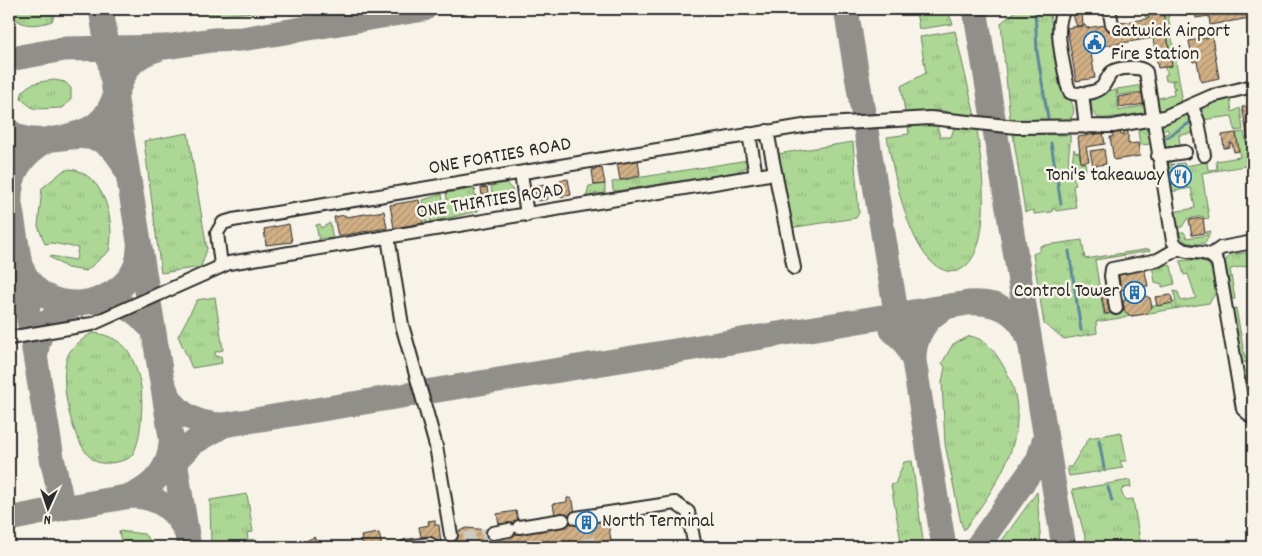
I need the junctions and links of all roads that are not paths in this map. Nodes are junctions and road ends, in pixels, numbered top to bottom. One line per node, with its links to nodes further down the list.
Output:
1 (1065, 9): 5 (lane)
2 (1110, 9): 3 (lane)
3 (1112, 24)
4 (1253, 86): 6 (lane, ONE FORTIES ROAD)
5 (1082, 93): 7 (lane); 8 (lane)
6 (1191, 105): 7 (lane, ONE FORTIES ROAD); 12 (lane)
7 (1153, 120): 8 (lane, ONE FORTIES ROAD); 13 (lane)
8 (1086, 127): 9 (lane, ONE FORTIES ROAD)
9 (767, 131): 10 (lane, ONE FORTIES ROAD); 15 (lane)
10 (749, 134): 14 (lane, ONE FORTIES ROAD); 16 (lane)
11 (1185, 152): 13 (lane)
12 (1204, 155)
13 (1158, 156): 20 (lane)
14 (521, 173): 17 (lane); 22 (lane, ONE FORTIES ROAD)
15 (775, 173): 16 (lane, ONE THIRTIES ROAD); 23 (lane)
16 (756, 176): 17 (lane, ONE THIRTIES ROAD)
17 (527, 214): 18 (lane, ONE THIRTIES ROAD)
18 (388, 238): 22 (lane, ONE THIRTIES ROAD); 28 (lane)
19 (1253, 242): 21 (lane)
20 (1179, 248): 21 (lane); 24 (lane)
21 (1211, 255): 26 (lane)
22 (216, 268): 25 (lane, ONE THIRTIES ROAD)
23 (794, 268)
24 (1116, 308)
25 (9, 338)
26 (1253, 418)
27 (493, 533): 29 (lane)
28 (406, 547)
29 (695, 547)

